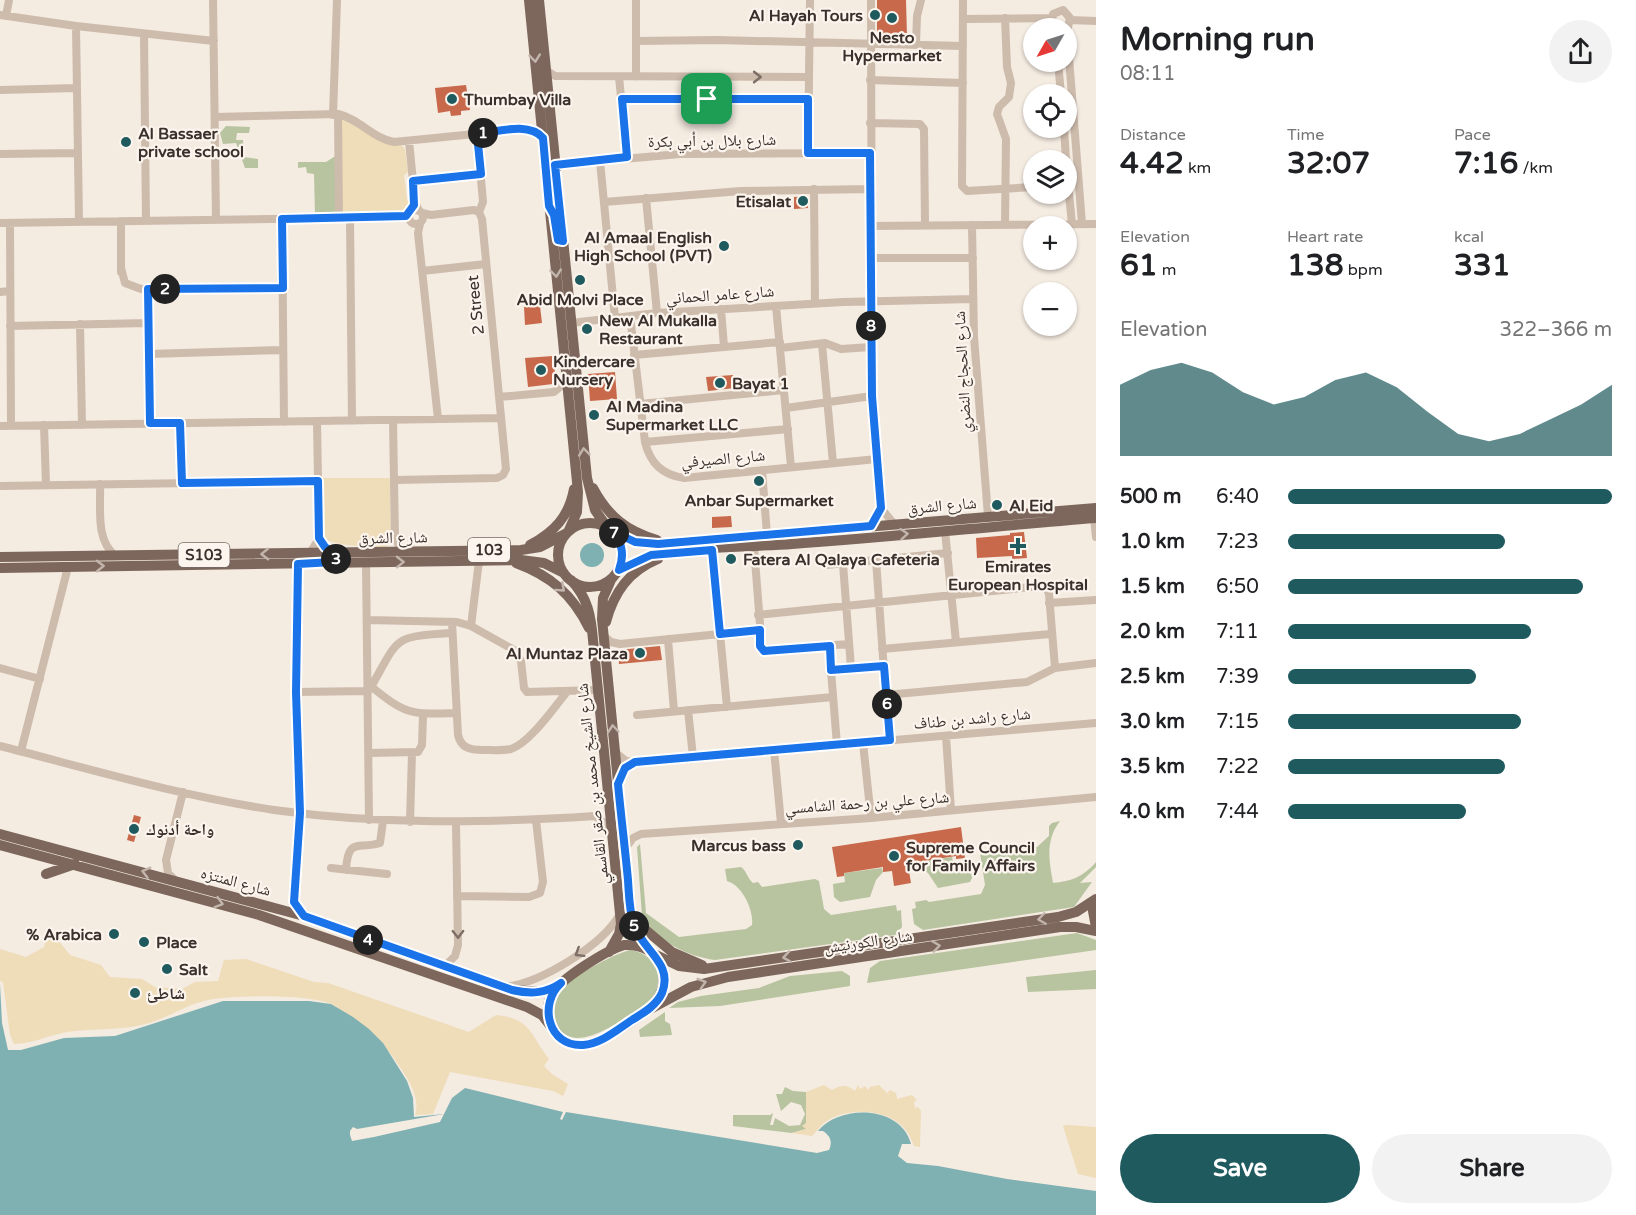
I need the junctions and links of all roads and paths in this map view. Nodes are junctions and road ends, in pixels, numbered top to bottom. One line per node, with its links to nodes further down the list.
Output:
1 (9, 0): 11 (street)
2 (213, 0): 21 (street)
3 (337, 0): 38 (street)
4 (531, 0): 28 (main road); 40 (main road, one-way to 40)
5 (636, 0): 22 (street)
6 (810, 0): 23 (street)
7 (871, 0): 24 (street)
8 (921, 0): 25 (street)
9 (963, 0): 16 (street)
10 (1064, 0): 15 (street)
11 (3, 16): 19 (street)
12 (1054, 17): 13 (street); 14 (street)
13 (1005, 18): 16 (street); 58 (street)
14 (1067, 18)
15 (1068, 18)
16 (963, 19): 26 (street)
17 (1077, 20): 18 (street)
18 (1096, 21)
19 (76, 26): 20 (street); 34 (street)
20 (144, 34): 21 (street); 69 (street)
21 (214, 41): 39 (street)
22 (636, 41): 23 (street); 30 (street)
23 (809, 41): 24 (street); 31 (street)
24 (871, 43): 25 (street); 32 (street)
25 (916, 43): 26 (street)
26 (963, 46): 33 (street)
27 (1072, 72): 75 (street)
28 (549, 77): 29 (street); 52 (main road)
29 (619, 77): 30 (street); 36 (street)
30 (636, 77): 31 (street, one-way to 31)
31 (808, 77): 37 (street)
32 (870, 80): 33 (street); 41 (street)
33 (963, 83): 58 (street)
34 (77, 88): 35 (street); 46 (street)
35 (0, 90)
36 (622, 99): 37 (street); 50 (street)
37 (808, 99): 47 (street)
38 (335, 115): 39 (street); 45 (street); 64 (street)
39 (214, 117): 67 (street)
40 (540, 117): 42 (street); 44 (main road)
41 (870, 123): 48 (street); 77 (street)
42 (526, 129): 43 (street); 44 (street)
43 (477, 134): 45 (street); 53 (street, 2 Street)
44 (543, 138): 61 (main road)
45 (409, 141): 54 (street)
46 (77, 153): 49 (street); 70 (street)
47 (808, 153): 48 (street, شارع بلال بن أبي بكرة); 50 (street, شارع بلال بن أبي بكرة)
48 (870, 153): 57 (street)
49 (0, 154)
50 (627, 157): 51 (street, شارع بلال بن أبي بكرة)
51 (600, 160): 52 (street, شارع بلال بن أبي بكرة); 60 (street)
52 (555, 165): 80 (main road)
53 (481, 174): 54 (street); 62 (street, 2 Street)
54 (413, 181): 63 (street)
55 (1023, 188): 58 (street)
56 (814, 189): 57 (street); 59 (street); 91 (street)
57 (870, 189): 79 (street)
58 (1005, 189): 72 (street)
59 (646, 198): 60 (street); 94 (street)
60 (604, 202): 96 (street)
61 (549, 206): 80 (main road); 110 (main road, one-way to 110)
62 (478, 212): 63 (street); 83 (street, 2 Street)
63 (416, 217): 65 (street); 84 (street)
64 (339, 218): 65 (street); 66 (street)
65 (350, 218): 123 (street)
66 (282, 219): 67 (street); 85 (street)
67 (216, 220): 69 (street)
68 (121, 221): 69 (street); 70 (street); 86 (street)
69 (146, 221)
70 (79, 222): 71 (street)
71 (5, 223): 87 (street)
72 (1005, 224): 73 (street); 78 (street)
73 (1023, 224)
74 (1077, 224): 75 (street)
75 (1082, 224): 76 (street)
76 (1096, 224)
77 (925, 225): 78 (street); 79 (street)
78 (972, 225): 82 (street, شارع الحجاج النضري)
79 (870, 226): 81 (street)
80 (563, 241): 98 (main road)
81 (871, 258): 82 (street); 90 (street)
82 (973, 258): 89 (street, شارع الحجاج النضري)
83 (486, 264): 84 (street); 114 (street, 2 Street)
84 (422, 271): 120 (street)
85 (283, 288): 86 (street); 105 (street)
86 (144, 289): 97 (street)
87 (10, 291): 88 (street); 100 (street)
88 (0, 292)
89 (973, 299): 90 (street, شارع عامر الحماني); 146 (street, شارع الحجاج النضري)
90 (871, 301): 91 (street, شارع عامر الحماني); 104 (street)
91 (814, 303): 92 (street, شارع عامر الحماني)
92 (776, 306): 93 (street, شارع عامر الحماني); 102 (street)
93 (721, 309): 94 (street, شارع عامر الحماني); 103 (street)
94 (657, 313): 95 (street, شارع عامر الحماني)
95 (630, 316): 96 (street, شارع عامر الحماني); 107 (street, شارع الصيرفي)
96 (615, 318): 98 (street, شارع عامر الحماني)
97 (148, 323): 99 (street); 106 (street)
98 (571, 323): 137 (main road, one-way to 98)
99 (80, 324): 100 (street); 127 (street)
100 (10, 326): 109 (street)
101 (822, 344): 102 (street); 104 (street); 116 (street)
102 (780, 345): 103 (street); 111 (street)
103 (724, 347): 107 (street)
104 (871, 347): 113 (street)
105 (283, 350): 106 (street); 124 (street)
106 (149, 354): 125 (street)
107 (634, 355): 117 (street, شارع الصيرفي)
108 (0, 356): 109 (street)
109 (11, 356): 129 (street)
110 (567, 381): 112 (street); 115 (main road)
111 (784, 390): 117 (street); 118 (street)
112 (554, 392): 114 (street); 115 (street)
113 (872, 396): 116 (street); 133 (street)
114 (499, 397): 119 (street, 2 Street)
115 (569, 402): 137 (main road)
116 (827, 402): 118 (street); 134 (street)
117 (640, 404): 132 (street, شارع الصيرفي)
118 (786, 408): 131 (street)
119 (501, 418): 120 (street); 138 (street, 2 Street)
120 (438, 419): 121 (street)
121 (393, 420): 123 (street); 138 (street)
122 (317, 421): 123 (street); 124 (street); 139 (street)
123 (352, 421)
124 (284, 422): 126 (street)
125 (150, 423): 126 (street); 127 (street)
126 (180, 423): 140 (street)
127 (82, 425): 130 (street)
128 (0, 426): 129 (street)
129 (11, 426): 130 (street)
130 (44, 426): 142 (street)
131 (788, 429): 132 (street); 135 (street)
132 (645, 442): 136 (street, شارع الصيرفي)
133 (877, 459): 134 (street, شارع الصيرفي); 144 (street)
134 (833, 463): 135 (street, شارع الصيرفي)
135 (791, 467): 136 (street, شارع الصيرفي)
136 (762, 470): 152 (street)
137 (582, 478): 149 (main road); 151 (main road); 158 (main road); 159 (main road)
138 (394, 480): 155 (street)
139 (318, 481): 140 (street); 154 (street)
140 (182, 483): 141 (street)
141 (100, 484): 142 (street); 156 (street)
142 (46, 485): 143 (street)
143 (0, 486)
144 (881, 508): 147 (street); 148 (street)
145 (1095, 515): 146 (main road, شارع الشرق); 150 (main road, شارع الشرق); 153 (street)
146 (988, 516): 147 (main road, شارع الشرق)
147 (894, 524): 148 (main road, شارع الشرق)
148 (871, 526): 152 (main road, شارع الشرق)
149 (610, 530): 151 (main road); 158 (main road, شارع الشرق); 181 (main road)
150 (945, 531): 157 (main road, شارع الشرق, one-way to 150); 165 (street)
151 (568, 532): 159 (main road, شارع الشرق / 103); 182 (main road)
152 (766, 535): 158 (main road, شارع الشرق)
153 (1096, 537)
154 (319, 538): 163 (street); 164 (street)
155 (395, 539): 161 (street); 162 (street)
156 (102, 540): 167 (street); 168 (street)
157 (754, 547): 160 (main road, شارع الشرق); 189 (street)
158 (672, 548): 160 (main road, شارع الشرق); 181 (main road, شارع الشرق); 197 (main road)
159 (520, 550): 162 (main road, شارع الشرق / 103)
160 (712, 550): 195 (street)
161 (384, 552): 162 (main road, شارع الشرق / S103); 164 (main road, شارع الشرق / S103)
162 (408, 552)
163 (310, 553): 164 (main road, شارع الشرق / S103); 168 (main road, شارع الشرق / S103, one-way to 168)
164 (334, 553): 175 (main road)
165 (948, 553): 170 (street); 184 (street)
166 (47, 556): 167 (main road, شارع الشرق / S103); 169 (main road, شارع الشرق / S103); 178 (main road)
167 (90, 556): 168 (main road, شارع الشرق / S103)
168 (116, 556)
169 (0, 557)
170 (876, 560): 176 (street); 186 (street)
171 (478, 561): 172 (main road, شارع الشرق / S103); 173 (main road, شارع الشرق / S103, one-way to 171); 192 (street)
172 (510, 561): 182 (main road, شارع الشرق / S103); 197 (main road, one-way to 197)
173 (366, 563): 175 (main road, شارع الشرق / S103); 190 (street)
174 (298, 564): 175 (main road, شارع الشرق / S103); 179 (main road, شارع الشرق / S103, one-way to 174); 214 (street)
175 (322, 564)
176 (843, 564): 177 (street); 188 (street)
177 (826, 565)
178 (35, 567): 179 (main road, شارع الشرق / S103); 180 (main road, شارع الشرق / S103)
179 (68, 567): 211 (street)
180 (0, 568)
181 (619, 570): 183 (main road)
182 (567, 577): 183 (main road); 197 (main road, شارع الشيخ محمد بن صقر القاسمي)
183 (610, 580): 197 (main road, شارع الشيخ محمد بن صقر القاسمي)
184 (952, 595): 186 (street); 187 (street); 199 (street)
185 (1096, 600): 187 (street)
186 (879, 602): 188 (street); 203 (street)
187 (1049, 603): 196 (street)
188 (846, 606): 189 (street); 201 (street)
189 (759, 615): 193 (street)
190 (367, 620): 191 (street); 212 (street)
191 (452, 622): 192 (street); 194 (street)
192 (471, 626): 215 (street)
193 (760, 630): 195 (street); 202 (street)
194 (452, 633): 212 (street); 221 (street)
195 (720, 634): 198 (street); 218 (street)
196 (1051, 634): 199 (street); 209 (street)
197 (600, 635): 200 (street); 204 (main road, شارع الشيخ محمد بن صقر القاسمي); 213 (main road, شارع الشيخ محمد بن صقر القاسمي)
198 (668, 639): 200 (street); 220 (street)
199 (956, 642): 203 (street)
200 (620, 644): 204 (street)
201 (849, 644): 202 (street); 208 (street)
202 (830, 646): 210 (street)
203 (882, 649): 206 (street)
204 (606, 657): 232 (main road, شارع الشيخ محمد بن صقر القاسمي, one-way to 204)
205 (1096, 663): 209 (street)
206 (884, 666): 208 (street); 216 (street)
207 (0, 668): 211 (street)
208 (851, 668): 210 (street)
209 (1055, 668): 216 (street)
210 (831, 670): 217 (street)
211 (40, 679): 231 (street)
212 (369, 687): 214 (street); 222 (street); 233 (street)
213 (598, 690): 215 (street); 240 (main road, شارع الشيخ محمد بن صقر القاسمي)
214 (296, 692): 242 (street)
215 (567, 692): 221 (street)
216 (886, 695): 226 (street)
217 (833, 697): 218 (street); 228 (street)
218 (727, 707): 219 (street)
219 (688, 710): 220 (street); 235 (street)
220 (674, 711): 223 (street)
221 (456, 713): 222 (street)
222 (423, 715): 234 (street)
223 (637, 715)
224 (1096, 723): 225 (street, شارع راشد بن طناف)
225 (946, 735): 226 (street, شارع راشد بن طناف); 241 (street)
226 (890, 740): 227 (street, شارع راشد بن طناف)
227 (863, 743): 228 (street, شارع راشد بن طناف); 244 (street)
228 (837, 745): 230 (street, شارع راشد بن طناف)
229 (0, 746): 231 (street)
230 (774, 750): 235 (street, شارع راشد بن طناف); 251 (street)
231 (21, 751): 238 (street)
232 (615, 752): 236 (street); 237 (main road, شارع الشيخ محمد بن صقر القاسمي)
233 (369, 753): 234 (street); 245 (street)
234 (412, 753): 248 (street)
235 (693, 757): 236 (street, شارع راشد بن طناف)
236 (635, 762): 237 (street)
237 (618, 784): 249 (main road, شارع الشيخ محمد بن صقر القاسمي)
238 (183, 792): 242 (street); 262 (street)
239 (1096, 797): 241 (street, شارع علي بن رحمة الشامسي)
240 (609, 802): 243 (street); 252 (main road, شارع الشيخ محمد بن صقر القاسمي)
241 (951, 810): 244 (street, شارع علي بن رحمة الشامسي)
242 (300, 813): 245 (street); 266 (street)
243 (595, 816): 246 (street); 252 (street)
244 (872, 818): 251 (street, شارع علي بن رحمة الشامسي)
245 (369, 820): 247 (street)
246 (536, 820): 250 (street); 263 (street)
247 (383, 821): 248 (street); 259 (street)
248 (410, 822): 250 (street)
249 (622, 822): 254 (street); 256 (main road, شارع الشيخ محمد بن صقر القاسمي)
250 (456, 823): 263 (street)
251 (781, 823): 254 (street, شارع علي بن رحمة الشامسي)
252 (612, 829): 265 (main road, شارع الشيخ محمد بن صقر القاسمي)
253 (0, 834): 262 (main road, شارع المنتزه, one-way to 253)
254 (641, 834): 256 (street)
255 (0, 845): 257 (main road, شارع المنتزه)
256 (625, 849): 265 (main road, شارع الشيخ محمد بن صقر القاسمي)
257 (75, 864): 260 (main road); 267 (main road, شارع المنتزه, one-way to 267)
258 (332, 868): 259 (street)
259 (346, 870): 261 (street)
260 (46, 874)
261 (387, 874)
262 (175, 880): 266 (main road, شارع المنتزه)
263 (457, 896): 272 (street, one-way to 272)
264 (1096, 900): 268 (main road); 273 (main road, شارع الكورنيش, one-way to 273)
265 (626, 914): 270 (main road, شارع الشيخ محمد بن صقر القاسمي); 271 (main road, شارع الشيخ محمد بن صقر القاسمي); 273 (main road); 275 (street, one-way to 275)
266 (304, 916): 269 (main road, شارع المنتزه)
267 (299, 927): 269 (main road); 277 (main road, شارع المنتزه)
268 (1096, 929): 276 (main road, شارع الكورنيش, one-way to 268)
269 (381, 944): 272 (main road, شارع المنتزه)
270 (609, 952): 271 (main road); 274 (main road)
271 (652, 953): 273 (main road, شارع الكورنيش); 276 (main road)
272 (444, 967): 275 (main road, شارع المنتزه)
273 (717, 967)
274 (561, 983): 275 (main road, شارع المنتزه); 277 (main road)
275 (502, 987)
276 (650, 1009): 277 (main road)
277 (552, 1028)

